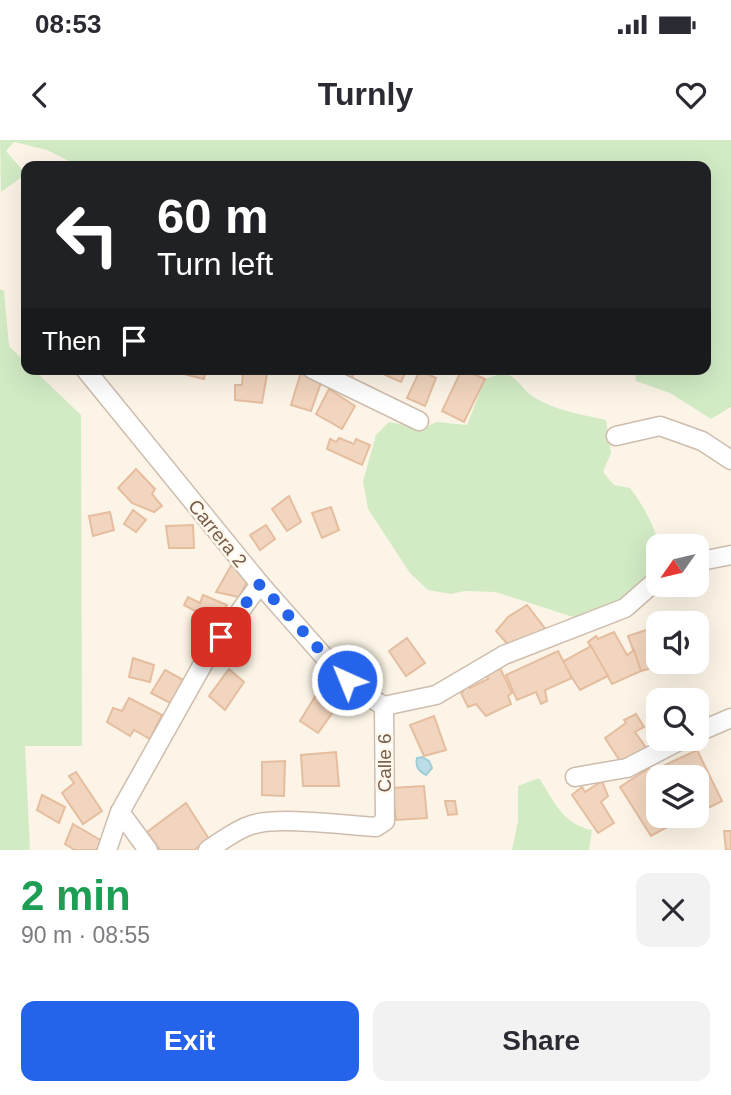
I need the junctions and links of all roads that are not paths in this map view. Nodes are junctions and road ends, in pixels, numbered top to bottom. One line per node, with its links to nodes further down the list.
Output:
1 (90, 375): 8 (street, Carrera 2)
2 (324, 375): 3 (street)
3 (419, 421)
4 (616, 436): 5 (street)
5 (731, 460)
6 (731, 555): 7 (street)
7 (709, 559)
8 (260, 584): 10 (street, Carrera 2); 15 (street)
9 (646, 590): 10 (street)
10 (384, 706): 18 (street, Calle 6)
11 (731, 718): 12 (street)
12 (709, 727)
13 (660, 751): 14 (street)
14 (575, 777)
15 (120, 812): 16 (street); 17 (street)
16 (107, 850)
17 (148, 850)
18 (208, 850)

